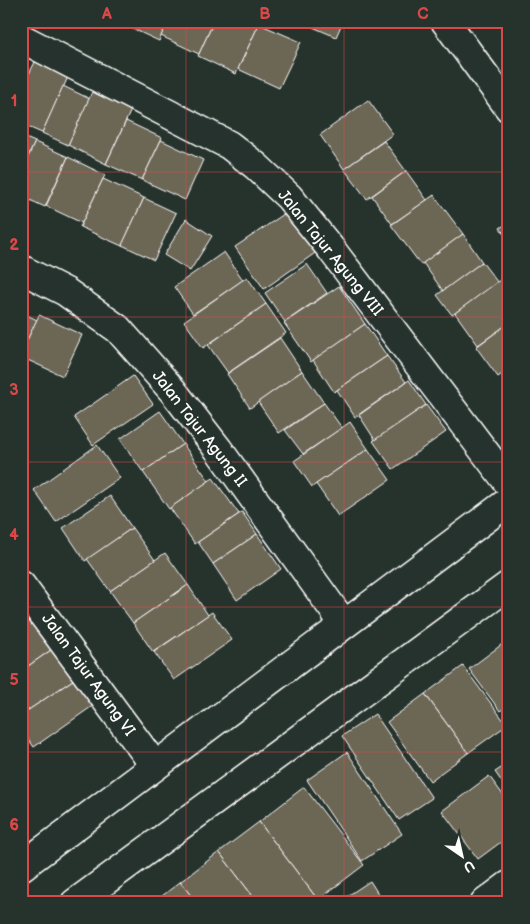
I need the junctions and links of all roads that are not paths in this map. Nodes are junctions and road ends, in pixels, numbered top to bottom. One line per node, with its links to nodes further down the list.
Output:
1 (445, 21): 3 (street)
2 (21, 38): 5 (street, Jalan Tajur Agung VIII)
3 (509, 108)
4 (21, 269): 9 (street, Jalan Tajur Agung II)
5 (509, 484)
6 (509, 501): 9 (street)
7 (509, 584): 13 (street)
8 (21, 585): 10 (street, Jalan Tajur Agung VI)
9 (344, 624): 10 (street)
10 (155, 766): 11 (street)
11 (21, 867)
12 (509, 885): 14 (street)
13 (76, 903)
14 (485, 903)

